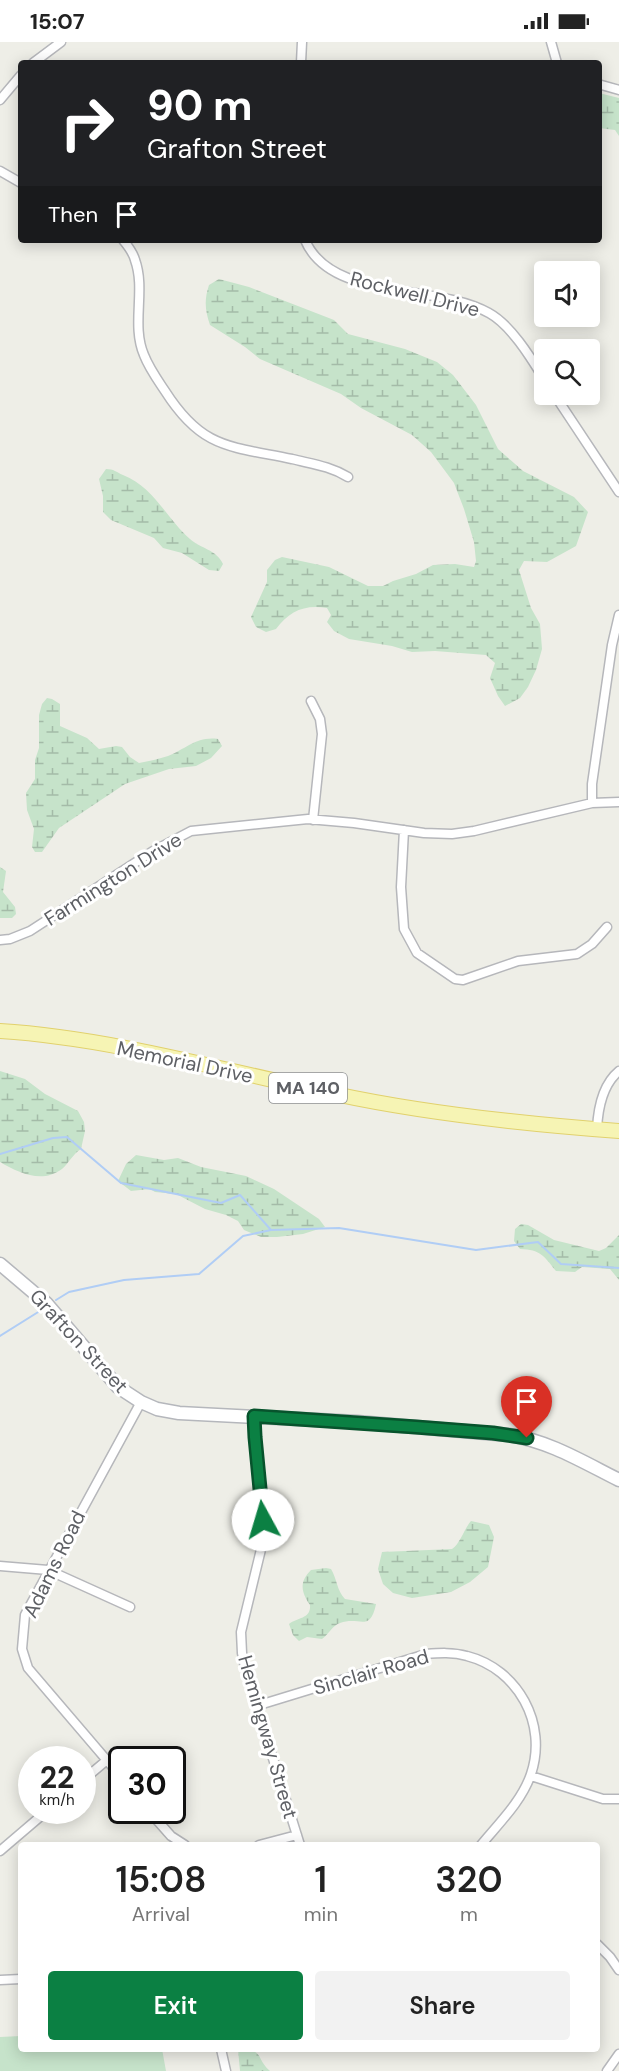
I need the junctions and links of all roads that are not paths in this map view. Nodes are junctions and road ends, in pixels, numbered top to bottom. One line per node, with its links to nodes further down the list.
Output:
1 (61, 42): 4 (street)
2 (302, 42): 5 (street)
3 (551, 42): 6 (street)
4 (37, 60)
5 (301, 60)
6 (556, 60)
7 (18, 79): 10 (street)
8 (602, 85): 9 (street)
9 (619, 90)
10 (0, 100)
11 (0, 171): 12 (street)
12 (18, 181)
13 (125, 243): 17 (street)
14 (306, 243): 15 (street, Rockwell Drive)
15 (534, 364)
16 (561, 405): 18 (street)
17 (348, 477)
18 (619, 492)
19 (619, 615): 22 (street)
20 (311, 701): 23 (street)
21 (619, 802): 22 (street, Farmington Drive)
22 (592, 803): 24 (street, Farmington Drive)
23 (313, 820): 24 (street, Farmington Drive); 26 (street, Farmington Drive)
24 (404, 830): 25 (street)
25 (607, 927)
26 (0, 940)
27 (0, 1031): 29 (main road, Memorial Drive / MA 140)
28 (619, 1071): 29 (street)
29 (597, 1129): 30 (main road, Memorial Drive / MA 140)
30 (619, 1131)
31 (0, 1264): 32 (street, Grafton Street)
32 (141, 1402): 33 (street, Grafton Street); 36 (street, Adams Road)
33 (254, 1416): 34 (street, Grafton Street); 38 (street, Hemingway Street)
34 (619, 1480)
35 (0, 1566): 36 (street)
36 (48, 1570): 37 (street); 39 (street, Adams Road)
37 (130, 1607)
38 (256, 1706): 41 (street, Sinclair Road); 45 (street, Hemingway Street)
39 (107, 1760): 40 (street)
40 (96, 1769)
41 (531, 1776): 42 (street); 49 (street, Sinclair Road)
42 (619, 1799)
43 (32, 1824): 50 (street)
44 (160, 1824): 46 (street)
45 (297, 1835): 47 (street); 48 (street, Hemingway Street)
46 (180, 1842)
47 (270, 1842)
48 (299, 1842)
49 (484, 1842)
50 (0, 1851)
51 (600, 1947): 52 (street)
52 (619, 1970)
53 (18, 1979): 54 (street)
54 (0, 1980)
55 (222, 2052): 57 (street)
56 (619, 2054): 58 (street)
57 (226, 2071)
58 (607, 2071)

